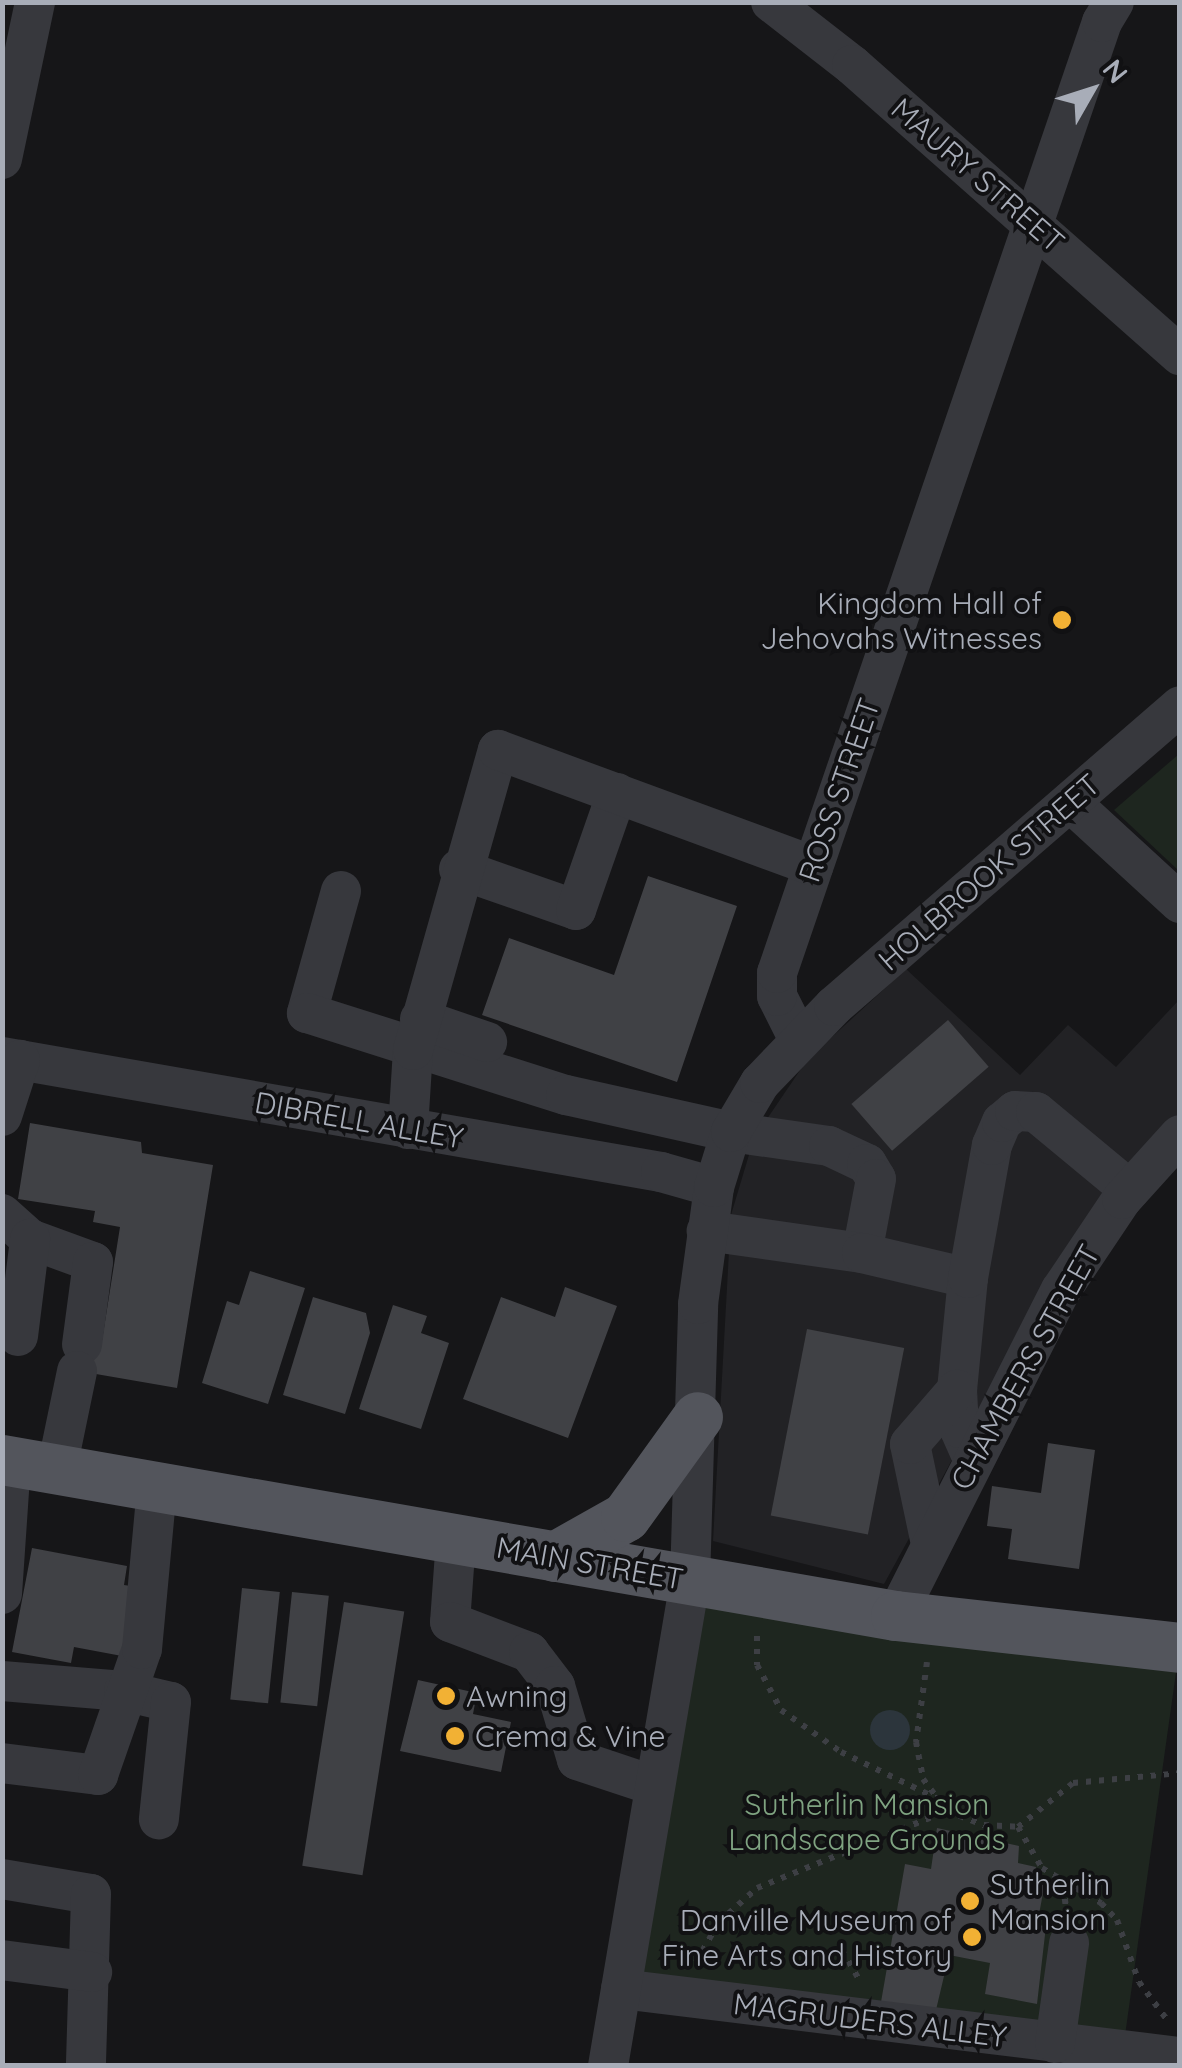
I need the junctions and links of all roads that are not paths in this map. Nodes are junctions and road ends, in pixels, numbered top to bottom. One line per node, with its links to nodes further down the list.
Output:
1 (35, 2): 4 (street)
2 (771, 2): 5 (street, MAURY STREET)
3 (1114, 2): 5 (street, ROSS STREET)
4 (2, 159)
5 (1033, 221): 6 (street, MAURY STREET); 10 (street, ROSS STREET)
6 (1177, 348)
7 (1180, 706): 9 (street, HOLBROOK STREET)
8 (617, 793): 10 (street); 11 (street); 11 (street)
9 (1070, 802): 13 (street); 15 (street, HOLBROOK STREET)
10 (813, 866): 15 (street, ROSS STREET)
11 (459, 869): 14 (street)
12 (341, 891): 14 (street)
13 (1180, 903)
14 (416, 1035): 17 (street); 17 (street); 19 (street)
15 (799, 1040): 20 (street)
16 (11, 1059): 18 (street); 19 (street, DIBRELL ALLEY)
17 (566, 1095): 20 (street)
18 (2, 1116)
19 (408, 1129): 22 (street, DIBRELL ALLEY)
20 (731, 1132): 22 (street); 26 (street)
21 (1180, 1135): 23 (street, CHAMBERS STREET)
22 (714, 1188): 25 (street)
23 (1130, 1190): 27 (street); 31 (street, CHAMBERS STREET)
24 (16, 1227): 28 (street); 32 (street)
25 (708, 1231): 26 (street); 30 (street)
26 (862, 1253): 27 (street)
27 (968, 1278): 29 (street)
28 (18, 1336)
29 (956, 1390): 31 (street); 35 (street)
30 (698, 1417): 36 (main road); 37 (street)
31 (973, 1459): 35 (street, CHAMBERS STREET)
32 (24, 1463): 33 (main road, MAIN STREET); 38 (street)
33 (158, 1486): 34 (main road, MAIN STREET); 42 (street)
34 (456, 1539): 36 (main road, MAIN STREET); 44 (street)
35 (931, 1544): 39 (street, CHAMBERS STREET)
36 (555, 1556): 37 (main road, MAIN STREET)
37 (690, 1582): 39 (main road, MAIN STREET); 44 (street)
38 (2, 1594)
39 (896, 1616): 40 (main road, MAIN STREET)
40 (1180, 1648)
41 (2, 1682): 42 (street)
42 (124, 1690): 43 (street); 45 (street)
43 (2, 1763)
44 (655, 1786): 50 (street)
45 (159, 1819)
46 (2, 1879): 49 (street)
47 (1069, 1943): 52 (street)
48 (2, 1960): 49 (street)
49 (92, 1972): 53 (street)
50 (620, 1989): 52 (street, MAGRUDERS ALLEY); 54 (street)
51 (1175, 2042): 52 (street, MAGRUDERS ALLEY)
52 (1055, 2043)
53 (86, 2066)
54 (608, 2066)

